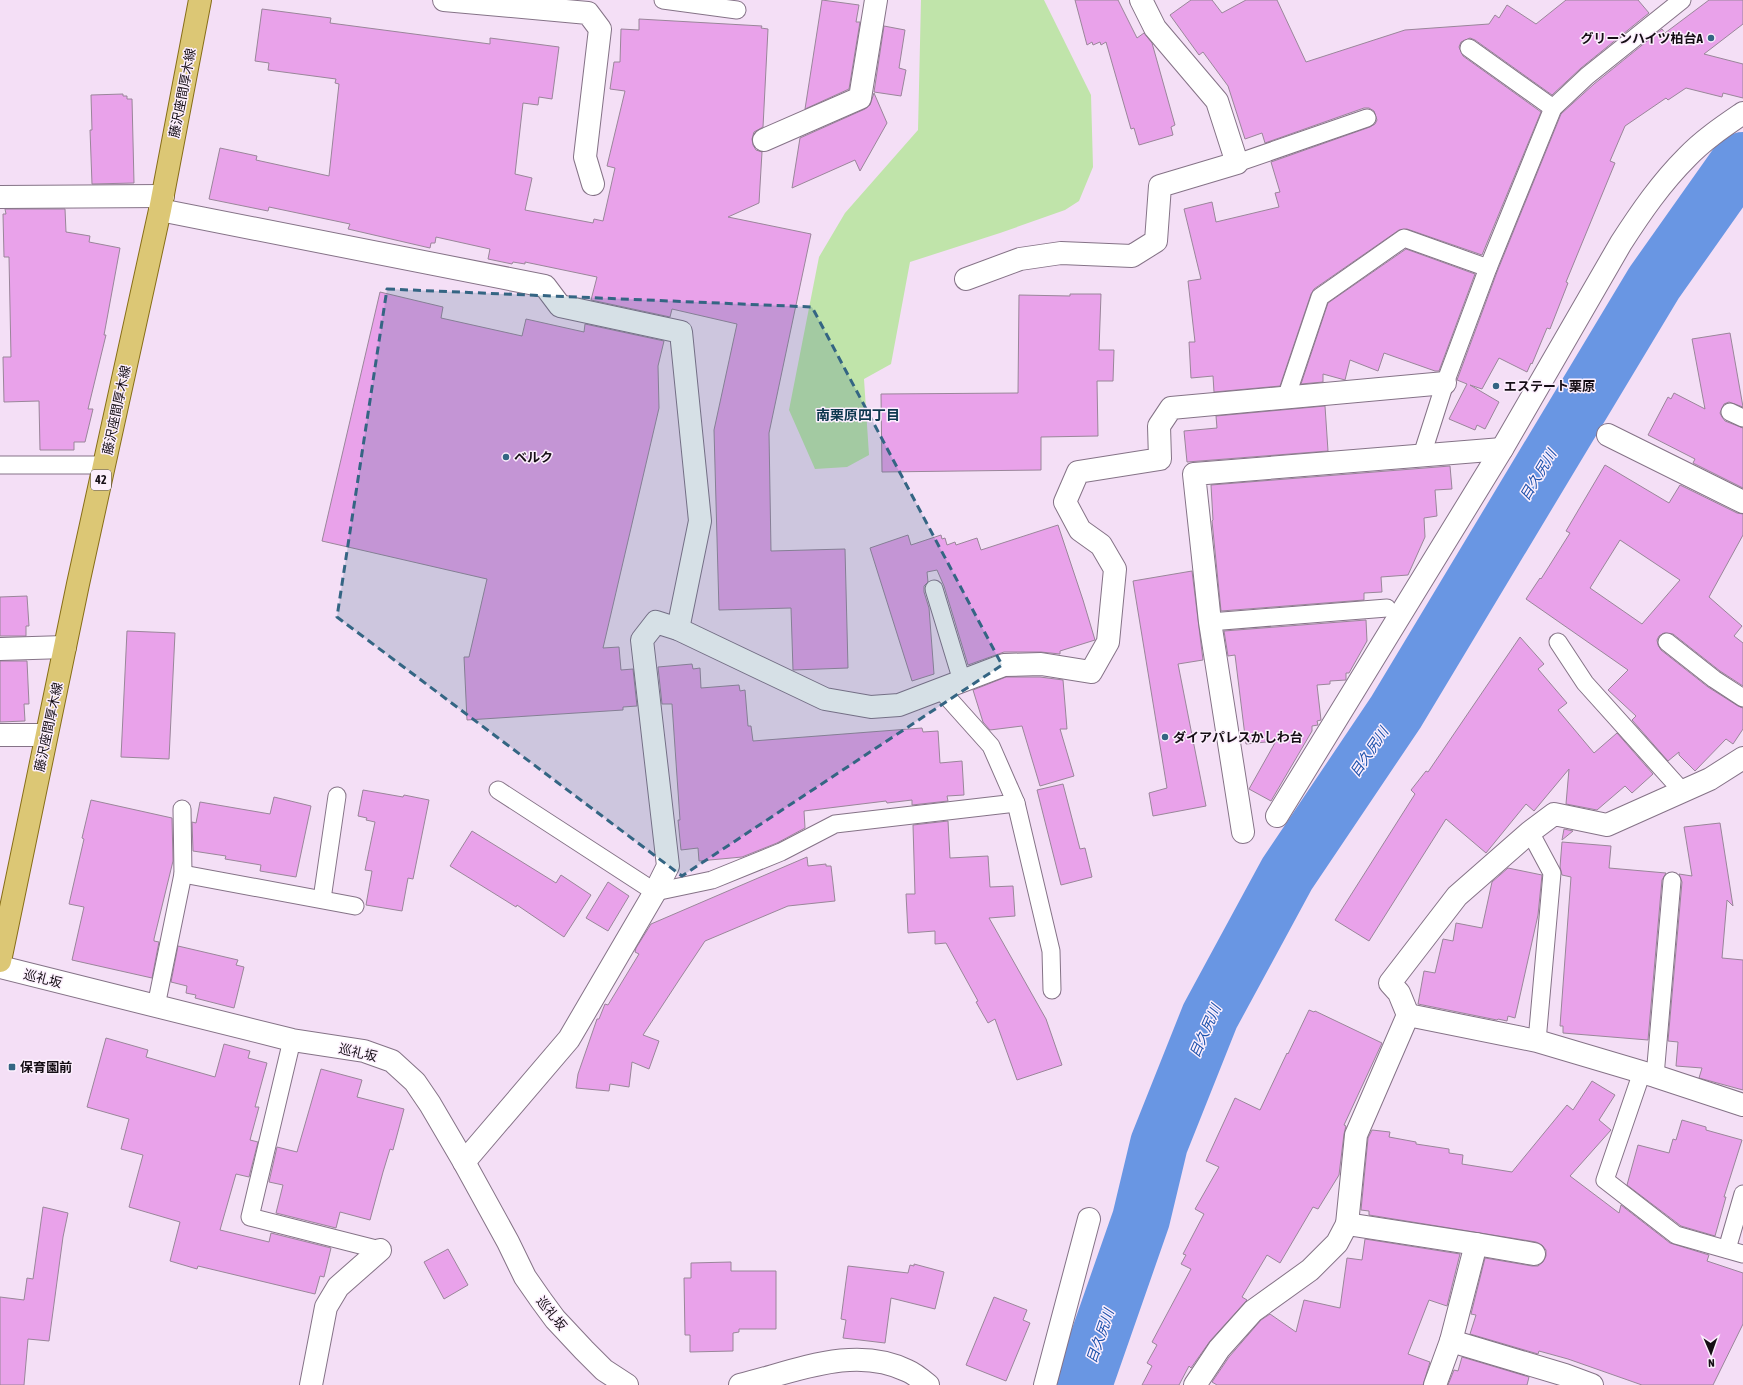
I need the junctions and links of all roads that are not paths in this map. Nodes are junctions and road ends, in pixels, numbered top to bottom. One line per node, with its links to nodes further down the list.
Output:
1 (200, 0): 17 (main road, 藤沢座間厚木線 / 42)
2 (444, 0): 15 (street)
3 (663, 0): 7 (lane)
4 (876, 0): 13 (street)
5 (1141, 0): 14 (street)
6 (1682, 0): 10 (lane)
7 (700, 3): 8 (lane)
8 (737, 10)
9 (1470, 48): 10 (lane)
10 (1553, 108): 18 (lane)
11 (1743, 113): 23 (street)
12 (1367, 118): 14 (lane)
13 (764, 140)
14 (1236, 163): 19 (street)
15 (593, 184)
16 (0, 197): 17 (street)
17 (161, 203): 26 (main road, 藤沢座間厚木線 / 42); 31 (street)
18 (1488, 268): 20 (lane); 21 (lane)
19 (966, 279)
20 (1445, 383): 21 (street); 24 (lane)
21 (1286, 398): 36 (street)
22 (1608, 435): 27 (street)
23 (1502, 450): 24 (street); 47 (street)
24 (1422, 456): 30 (street)
25 (0, 465): 26 (lane)
26 (104, 465): 34 (main road, 藤沢座間厚木線 / 42)
27 (1743, 502)
28 (934, 589): 36 (lane)
29 (1387, 608): 30 (lane)
30 (1210, 622): 48 (street)
31 (678, 629): 37 (street); 52 (street)
32 (1558, 642): 43 (lane)
33 (1667, 642): 38 (lane)
34 (65, 647): 35 (street); 39 (main road, 藤沢座間厚木線 / 42)
35 (0, 649)
36 (962, 681): 37 (street)
37 (940, 689): 45 (lane)
38 (1743, 698)
39 (46, 734): 40 (street); 55 (main road, 藤沢座間厚木線 / 42)
40 (0, 735)
41 (1743, 758): 43 (street)
42 (498, 790): 52 (lane)
43 (1683, 792): 49 (street)
44 (337, 796): 53 (lane)
45 (1016, 803): 52 (lane); 57 (lane)
46 (182, 809): 50 (lane)
47 (1277, 816)
48 (1243, 832)
49 (1530, 832): 59 (street); 61 (lane)
50 (183, 874): 53 (lane); 58 (lane)
51 (1672, 881): 62 (lane)
52 (655, 892): 64 (street)
53 (322, 899): 54 (lane)
54 (355, 906)
55 (0, 961)
56 (0, 968): 58 (street, 巡礼坂)
57 (1052, 990)
58 (156, 1006): 60 (street, 巡礼坂)
59 (1408, 1014): 61 (street); 67 (street)
60 (292, 1040): 64 (street, 巡礼坂); 70 (lane)
61 (1537, 1042): 62 (street)
62 (1649, 1074): 63 (street); 69 (lane)
63 (1743, 1105)
64 (464, 1162): 76 (street, 巡礼坂)
65 (1743, 1194): 69 (lane)
66 (1089, 1219): 79 (street)
67 (1347, 1224): 68 (street); 80 (street)
68 (1476, 1244): 71 (street); 73 (street)
69 (1727, 1249): 72 (lane)
70 (380, 1250): 75 (street)
71 (1534, 1254)
72 (1743, 1254)
73 (1451, 1340): 74 (street); 81 (street)
74 (1563, 1380): 82 (street)
75 (311, 1385)
76 (627, 1385)
77 (740, 1385): 78 (street)
78 (928, 1385)
79 (1045, 1385)
80 (1195, 1385)
81 (1435, 1385)
82 (1592, 1385)

